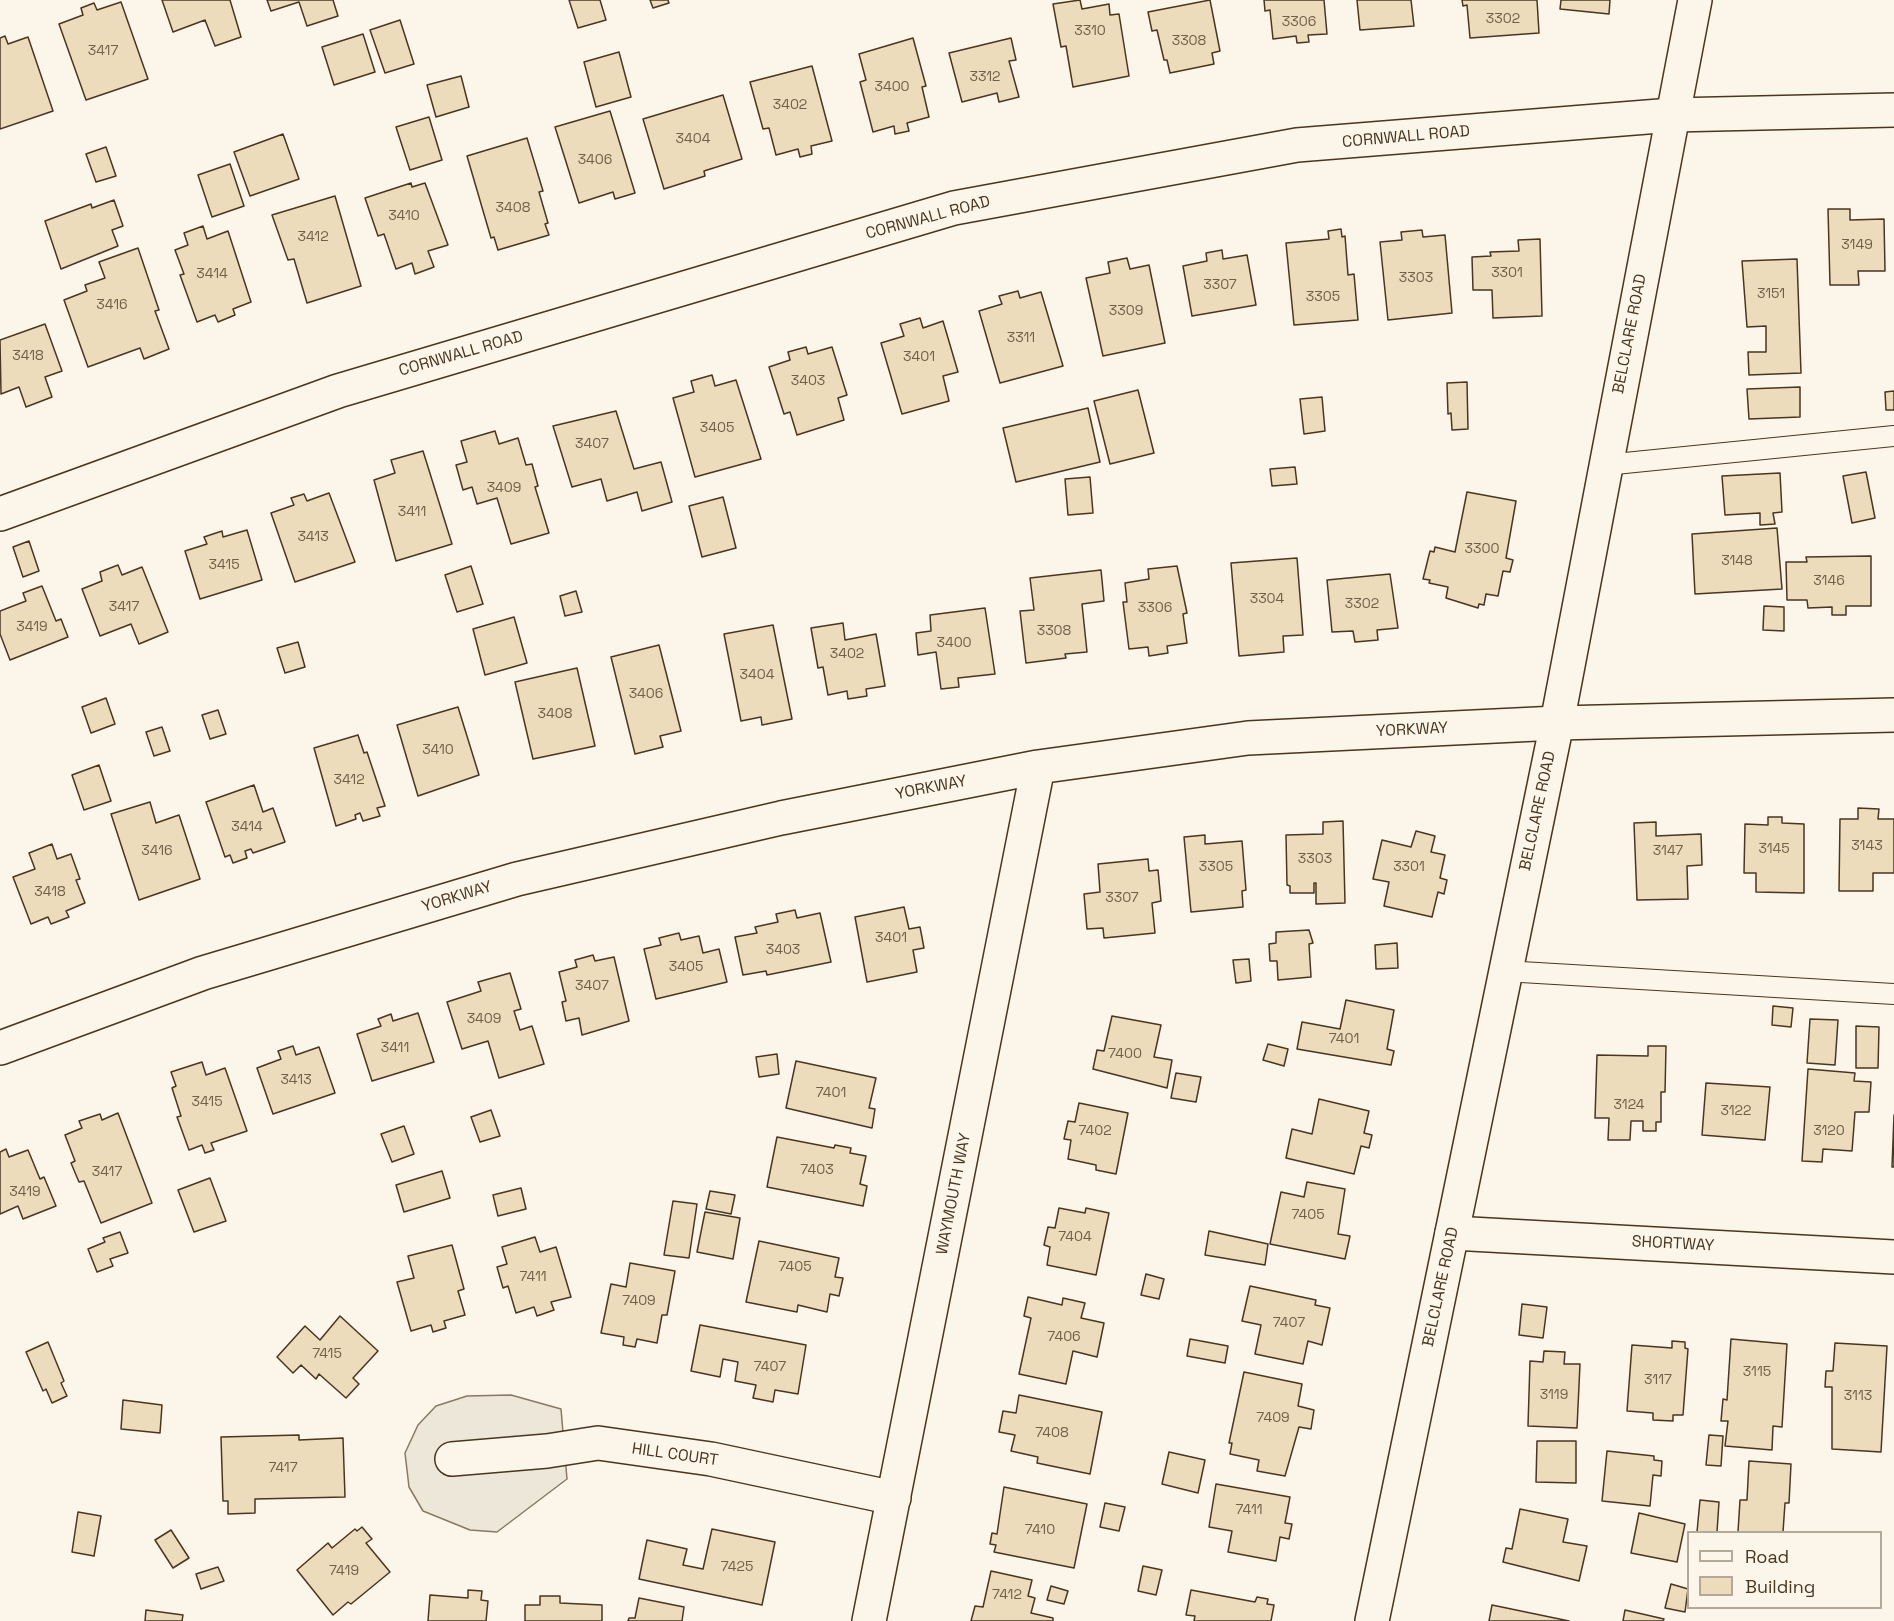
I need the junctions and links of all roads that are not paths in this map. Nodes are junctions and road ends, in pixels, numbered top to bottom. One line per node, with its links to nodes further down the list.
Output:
1 (1695, 0): 3 (street, BELCLARE ROAD)
2 (1894, 110): 3 (street, CORNWALL ROAD)
3 (1672, 115): 5 (street, BELCLARE ROAD); 6 (street, CORNWALL ROAD)
4 (1894, 436): 5 (lane)
5 (1605, 465): 8 (street, BELCLARE ROAD)
6 (0, 514)
7 (1894, 715): 8 (street, YORKWAY)
8 (1557, 723): 9 (street, YORKWAY); 10 (street, BELCLARE ROAD)
9 (1038, 767): 12 (street, YORKWAY); 16 (street, WAYMOUTH WAY)
10 (1504, 971): 11 (lane); 13 (street, BELCLARE ROAD)
11 (1894, 994)
12 (0, 1048)
13 (1452, 1233): 14 (street, SHORTWAY); 18 (street, BELCLARE ROAD)
14 (1894, 1257)
15 (452, 1459): 16 (street, HILL COURT)
16 (894, 1498): 17 (street, WAYMOUTH WAY)
17 (869, 1621)
18 (1372, 1621)

